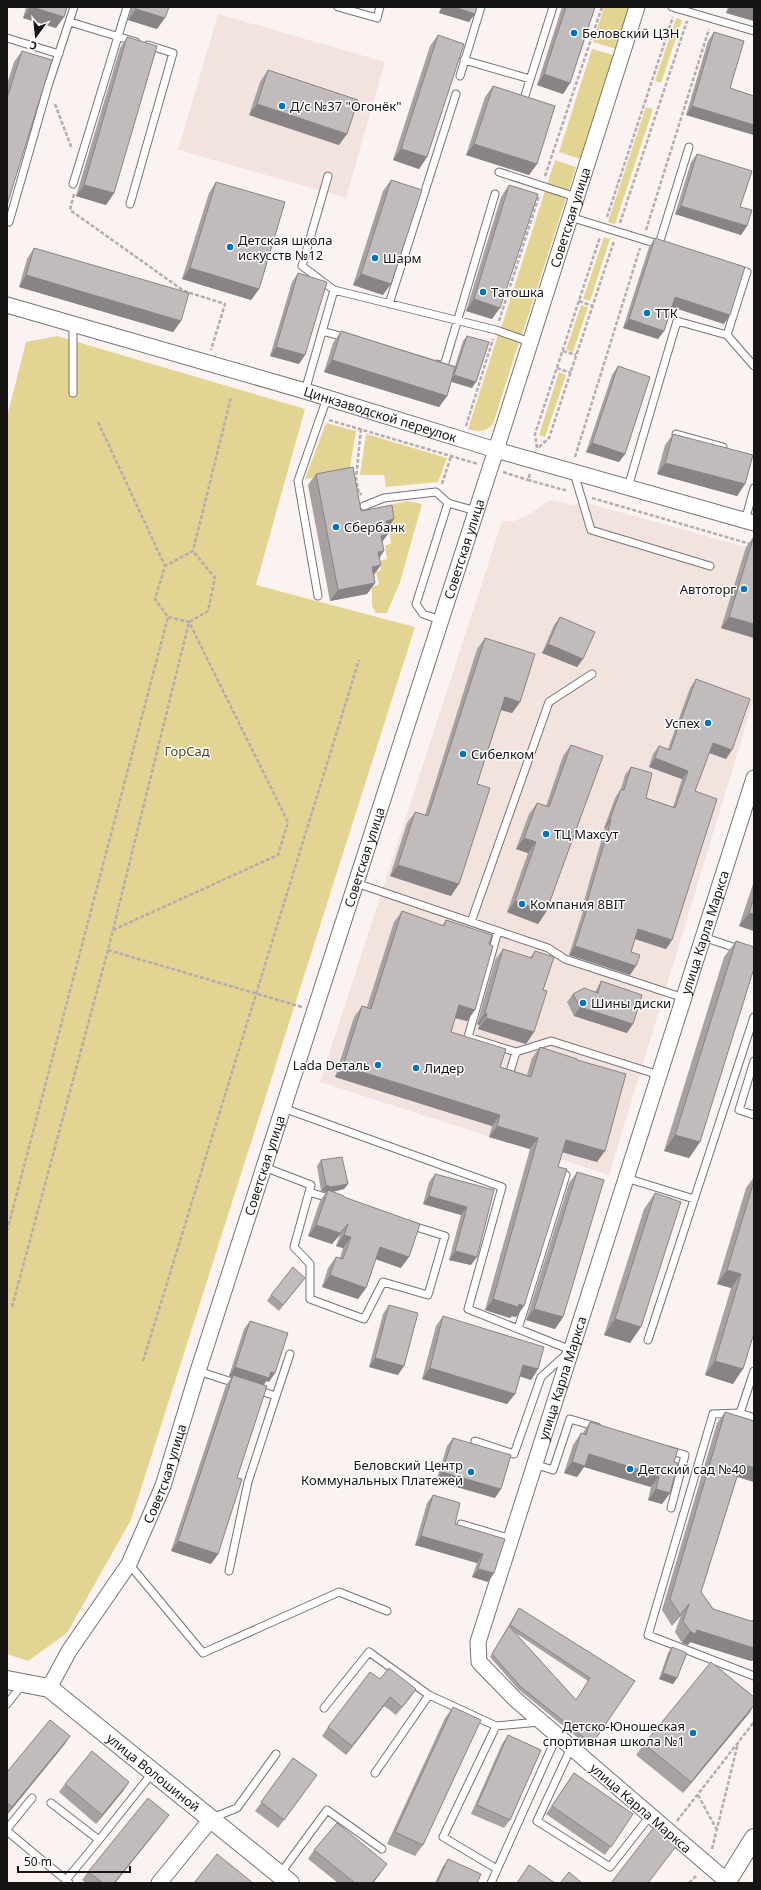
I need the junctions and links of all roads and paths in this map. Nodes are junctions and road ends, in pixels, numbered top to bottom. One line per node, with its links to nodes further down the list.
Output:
1 (74, 7): 10 (lane)
2 (127, 7): 12 (lane)
3 (338, 7): 4 (lane)
4 (380, 7)
5 (481, 7): 15 (lane)
6 (553, 7): 17 (lane)
7 (602, 7): 25 (path)
8 (637, 7): 29 (street, Советская улица)
9 (672, 7): 11 (lane)
10 (70, 22): 12 (lane); 14 (lane)
11 (754, 31)
12 (118, 36): 22 (lane); 30 (lane)
13 (7, 38): 14 (lane)
14 (59, 54): 18 (lane)
15 (464, 60): 16 (lane); 17 (lane)
16 (460, 76)
17 (530, 79): 20 (lane)
18 (48, 86): 22 (path); 32 (lane)
19 (456, 94): 36 (lane)
20 (523, 102)
21 (689, 147): 31 (lane)
22 (79, 167): 26 (lane); 47 (path)
23 (499, 172): 29 (lane)
24 (328, 176): 34 (lane)
25 (543, 183)
26 (74, 184)
27 (541, 190): 41 (path)
28 (495, 194): 39 (lane)
29 (576, 197): 31 (street, Советская улица)
30 (130, 204)
31 (570, 217): 45 (street, Советская улица)
32 (9, 222)
33 (727, 266): 43 (lane)
34 (334, 290): 36 (lane); 42 (lane)
35 (579, 301): 38 (path)
36 (389, 304): 39 (lane)
37 (7, 305): 40 (street, Цинкзаводской переулок)
38 (593, 306)
39 (456, 320): 41 (lane); 49 (lane)
40 (73, 324): 53 (street, Цинкзаводской переулок); 54 (lane)
41 (496, 330): 45 (lane); 59 (path)
42 (322, 331): 44 (lane); 53 (lane)
43 (727, 335): 50 (lane); 70 (lane)
44 (352, 340)
45 (530, 342): 62 (street, Советская улица)
46 (563, 351): 48 (path)
47 (218, 352)
48 (576, 355)
49 (428, 362)
50 (754, 366)
51 (557, 368): 52 (path)
52 (570, 373)
53 (305, 391): 56 (street, Цинкзаводской переулок)
54 (73, 392)
55 (231, 397): 79 (path)
56 (327, 398): 57 (lane); 62 (street, Цинкзаводской переулок)
57 (321, 417): 60 (path); 82 (lane)
58 (98, 422): 80 (path)
59 (458, 425)
60 (361, 429): 65 (path); 72 (path)
61 (676, 434): 63 (lane)
62 (496, 450): 64 (street, Цинкзаводской переулок); 66 (street, Советская улица)
63 (733, 450)
64 (535, 455): 67 (street, Цинкзаводской переулок); 68 (path)
65 (451, 456): 66 (path); 69 (path)
66 (490, 468): 68 (path); 76 (street, Советская улица)
67 (574, 472): 70 (street, Цинкзаводской переулок); 73 (lane)
68 (528, 480): 73 (path)
69 (435, 486)
70 (628, 488): 77 (street, Цинкзаводской переулок)
71 (754, 488): 77 (lane)
72 (357, 490)
73 (580, 494): 78 (path); 81 (lane)
74 (448, 503): 75 (lane); 76 (lane); 84 (lane)
75 (364, 506)
76 (476, 511): 84 (street, Советская улица)
77 (750, 522)
78 (754, 545)
79 (193, 551): 80 (path); 85 (path)
80 (165, 566): 83 (path)
81 (710, 566)
82 (318, 596)
83 (168, 617): 85 (path); 113 (path)
84 (440, 620): 89 (street, Советская улица)
85 (189, 622): 91 (path); 91 (path)
86 (359, 660): 96 (path)
87 (592, 674): 90 (lane)
88 (754, 778): 93 (street, улица Карла Маркса)
89 (355, 883): 90 (lane); 98 (street, Советская улица)
90 (471, 922): 92 (lane)
91 (113, 930): 94 (path)
92 (498, 931): 97 (lane); 100 (lane)
93 (703, 937): 95 (lane); 97 (street, улица Карла Маркса)
94 (108, 950): 96 (path); 114 (path)
95 (754, 954)
96 (256, 993): 98 (path); 119 (path)
97 (684, 998): 103 (street, улица Карла Маркса)
98 (314, 1010): 104 (street, Советская улица)
99 (754, 1017): 110 (lane)
100 (516, 1052): 102 (lane); 103 (lane)
101 (754, 1061): 105 (lane)
102 (509, 1075)
103 (659, 1075): 108 (street, улица Карла Маркса)
104 (283, 1108): 106 (street, Советская улица); 115 (lane)
105 (754, 1115)
106 (264, 1167): 109 (lane); 120 (street, Советская улица)
107 (566, 1175): 115 (lane)
108 (626, 1178): 110 (lane); 117 (street, улица Карла Маркса)
109 (309, 1192): 111 (lane); 112 (lane)
110 (694, 1199): 116 (lane)
111 (339, 1202)
112 (400, 1221)
113 (7, 1230)
114 (12, 1307)
115 (518, 1329): 117 (lane)
116 (648, 1340)
117 (571, 1350): 126 (lane); 128 (street, улица Карла Маркса)
118 (290, 1354): 122 (lane)
119 (143, 1361)
120 (198, 1371): 122 (lane); 132 (street, Советская улица)
121 (754, 1371): 123 (lane)
122 (276, 1396): 133 (lane)
123 (740, 1413): 124 (lane); 135 (lane)
124 (754, 1418)
125 (606, 1430): 128 (lane)
126 (474, 1441)
127 (664, 1448): 129 (lane)
128 (534, 1464): 131 (street, улица Карла Маркса)
129 (671, 1508)
130 (460, 1524): 131 (lane)
131 (511, 1539): 141 (street, улица Карла Маркса)
132 (129, 1564): 134 (lane); 137 (street, Советская улица)
133 (229, 1571)
134 (387, 1611)
135 (754, 1676)
136 (15, 1682): 137 (street); 139 (lane)
137 (49, 1688): 148 (street, улица Волошиной)
138 (428, 1695): 140 (lane); 143 (lane); 149 (lane)
139 (7, 1704)
140 (324, 1708)
141 (541, 1722): 143 (lane); 144 (street, улица Карла Маркса)
142 (754, 1722): 145 (path)
143 (496, 1726): 162 (lane)
144 (558, 1736): 146 (street, улица Карла Маркса); 162 (lane)
145 (738, 1743): 150 (path); 156 (path)
146 (571, 1748): 153 (street, улица Карла Маркса); 153 (lane)
147 (276, 1754): 154 (lane)
148 (153, 1772): 154 (street, улица Волошиной); 159 (lane)
149 (375, 1773)
150 (698, 1795): 156 (path); 157 (path)
151 (32, 1798): 155 (lane)
152 (51, 1803): 159 (lane)
153 (650, 1816): 157 (street, улица Карла Маркса)
154 (212, 1818): 163 (street, улица Волошиной); 166 (street)
155 (7, 1830): 164 (lane)
156 (718, 1830): 161 (path)
157 (668, 1831): 161 (street, улица Карла Маркса)
158 (754, 1838): 165 (street)
159 (99, 1840): 164 (lane)
160 (382, 1849): 163 (lane)
161 (708, 1865): 165 (street, улица Карла Маркса); 168 (path)
162 (497, 1869): 167 (lane)
163 (285, 1879)
164 (68, 1882)
165 (728, 1882)
166 (160, 1883)
167 (491, 1883)
168 (689, 1883)

